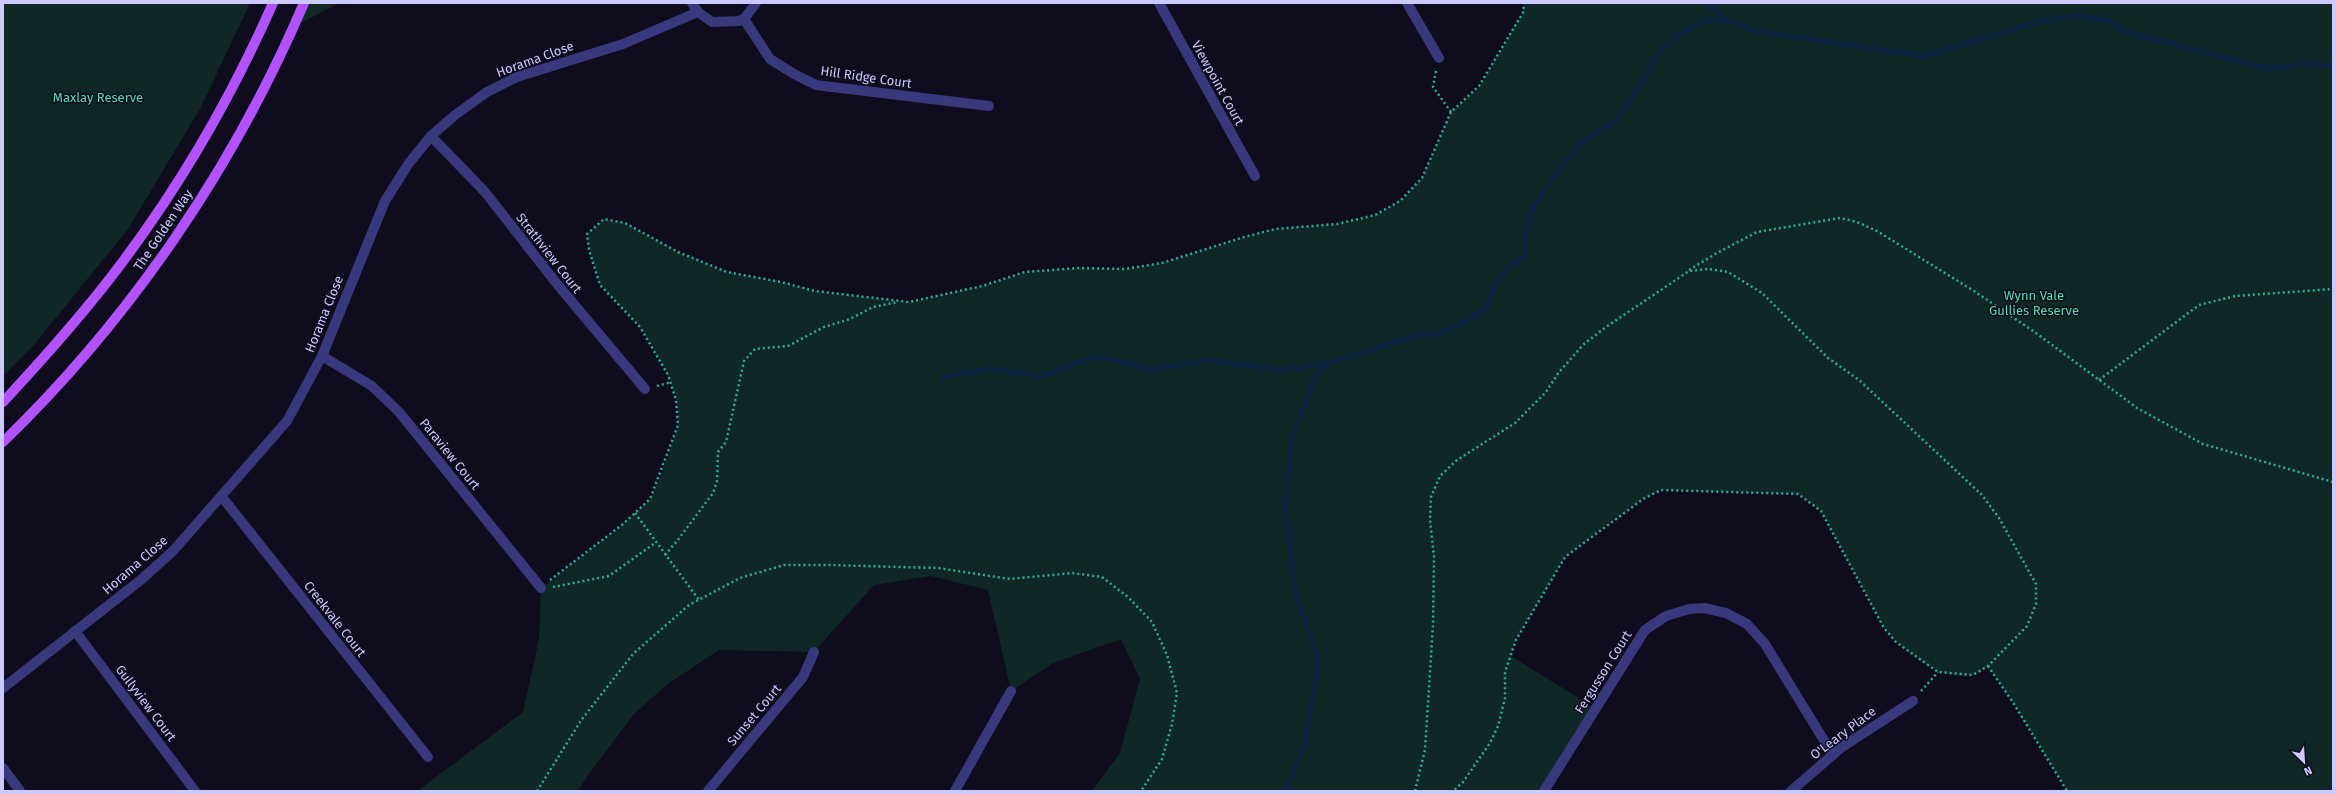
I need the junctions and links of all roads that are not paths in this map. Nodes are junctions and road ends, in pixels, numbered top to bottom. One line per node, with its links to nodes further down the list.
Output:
1 (273, 3): 15 (main road, The Golden Way)
2 (304, 3): 16 (main road, The Golden Way)
3 (692, 3): 7 (street)
4 (756, 3): 8 (street)
5 (1159, 3): 12 (street, Viewpoint Court)
6 (1407, 3): 9 (street)
7 (698, 12): 8 (street); 11 (street, Horama Close)
8 (744, 18): 10 (street, Hill Ridge Court)
9 (1439, 58)
10 (989, 106)
11 (431, 136): 13 (street, Horama Close); 14 (street, Strathview Court)
12 (1255, 176)
13 (322, 356): 17 (street, Horama Close); 18 (street, Paraview Court)
14 (645, 389)
15 (3, 402)
16 (3, 442)
17 (222, 497): 19 (street, Horama Close); 25 (street, Creekvale Court)
18 (541, 588)
19 (75, 631): 21 (street, Horama Close); 28 (street, Gullyview Court)
20 (814, 652): 29 (street, Sunset Court)
21 (3, 688)
22 (1011, 691): 30 (street)
23 (1913, 701): 24 (street, O'Leary Place)
24 (1833, 755): 31 (street, Fergusson Court); 32 (street, O'Leary Place)
25 (428, 757)
26 (3, 768): 27 (street)
27 (20, 791)
28 (195, 791)
29 (708, 791)
30 (955, 791)
31 (1544, 791)
32 (1791, 791)

